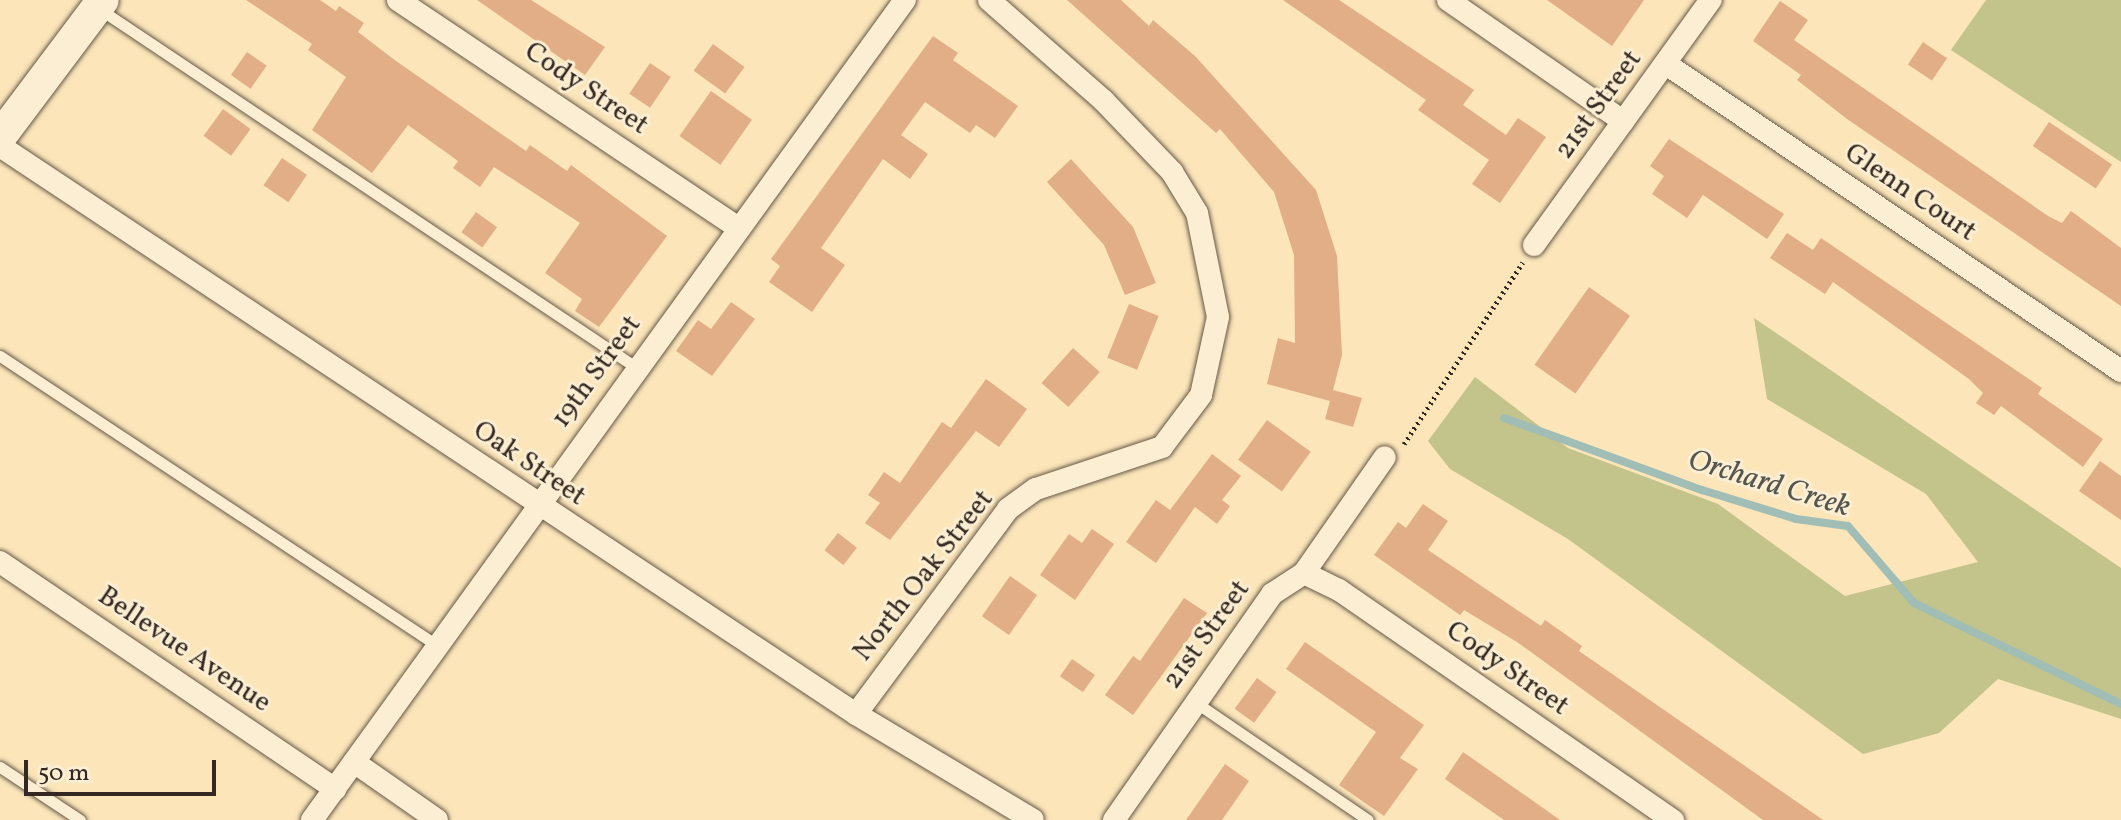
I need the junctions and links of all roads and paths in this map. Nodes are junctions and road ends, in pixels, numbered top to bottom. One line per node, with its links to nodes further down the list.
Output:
1 (398, 0): 11 (street, Cody Street)
2 (905, 0): 11 (street, 19th Street)
3 (989, 0): 22 (street, North Oak Street)
4 (1448, 0): 8 (street)
5 (1711, 0): 7 (street, 21st Street)
6 (100, 4): 9 (street); 14 (lane)
7 (1666, 64): 8 (street, 21st Street); 15 (street, Glenn Court)
8 (1623, 121): 12 (street, 21st Street)
9 (0, 137)
10 (0, 146): 17 (street, Oak Street)
11 (739, 228): 14 (street, 19th Street)
12 (1534, 245): 16 (path)
13 (0, 356): 20 (lane)
14 (637, 368): 17 (street, 19th Street)
15 (2121, 371)
16 (1385, 457): 19 (street, 21st Street)
17 (538, 506): 20 (street, 19th Street); 22 (street, Oak Street)
18 (0, 562): 25 (street, Bellevue Avenue)
19 (1304, 573): 21 (street, 21st Street); 32 (street, Cody Street)
20 (438, 646): 23 (street, 19th Street)
21 (1194, 701): 30 (street, 21st Street); 31 (lane)
22 (856, 714): 29 (street, Oak Street)
23 (354, 762): 25 (street, 19th Street); 28 (street)
24 (0, 767): 26 (lane)
25 (335, 789): 27 (street, 19th Street)
26 (80, 820)
27 (312, 820)
28 (437, 820)
29 (1033, 820)
30 (1114, 820)
31 (1368, 820)
32 (1673, 820)

